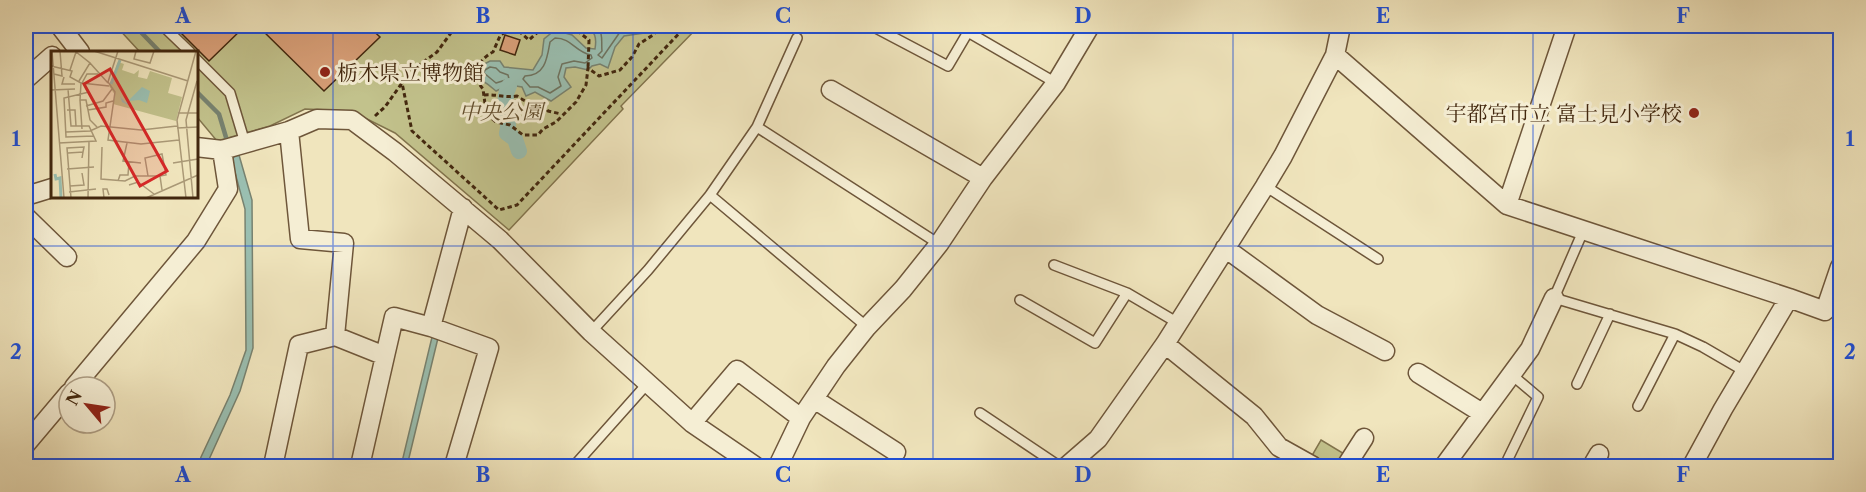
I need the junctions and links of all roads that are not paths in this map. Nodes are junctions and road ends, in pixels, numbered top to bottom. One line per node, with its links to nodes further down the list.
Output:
1 (163, 26): 9 (lane)
2 (872, 26): 14 (lane)
3 (1090, 26): 14 (street)
4 (1341, 26): 10 (street)
5 (1567, 26): 26 (street)
6 (798, 38): 16 (lane)
7 (70, 39): 8 (street)
8 (57, 51)
9 (189, 51)
10 (1335, 55): 22 (street); 26 (street)
11 (51, 57): 13 (street)
12 (198, 61): 18 (lane)
13 (26, 79)
14 (1056, 83): 21 (street)
15 (831, 90): 21 (street)
16 (757, 127): 24 (lane); 30 (lane)
17 (289, 131): 18 (street); 27 (street); 46 (street)
18 (245, 143): 20 (street)
19 (198, 147): 20 (street)
20 (222, 150): 52 (street)
21 (983, 178): 30 (street)
22 (1265, 186): 31 (street); 33 (lane)
23 (51, 188): 25 (street)
24 (710, 195): 43 (lane); 44 (lane)
25 (26, 196)
26 (1507, 205): 29 (street)
27 (463, 208): 42 (street); 44 (street)
28 (26, 217): 32 (street)
29 (1584, 229): 37 (lane); 38 (street)
30 (939, 244): 43 (street)
31 (1225, 248): 41 (street); 48 (street)
32 (67, 257)
33 (1378, 259)
34 (1054, 265): 36 (lane)
35 (1840, 267): 38 (street)
36 (1127, 293): 39 (lane); 41 (lane)
37 (1554, 298): 40 (lane); 53 (street)
38 (1789, 298): 50 (street)
39 (1020, 300)
40 (1610, 314): 45 (lane); 55 (lane)
41 (1178, 323): 47 (street)
42 (431, 327): 49 (street); 69 (street)
43 (867, 327): 56 (street)
44 (591, 332): 54 (street)
45 (1675, 334): 50 (lane); 57 (lane)
46 (335, 336): 49 (street); 67 (street)
47 (1165, 344): 74 (street); 75 (street)
48 (1385, 351)
49 (385, 356): 68 (street)
50 (1746, 372): 78 (street)
51 (1418, 374): 59 (street)
52 (84, 375)
53 (1512, 375): 59 (street); 77 (lane)
54 (647, 384): 62 (street); 70 (lane)
55 (1577, 384)
56 (814, 399): 61 (street); 65 (street)
57 (1638, 406)
58 (57, 407): 64 (street)
59 (1482, 412): 66 (street)
60 (980, 413): 73 (lane)
61 (801, 418): 62 (street); 72 (street)
62 (692, 423): 71 (street)
63 (1364, 438): 76 (street)
64 (26, 444)
65 (896, 452)
66 (1447, 465)
67 (273, 466)
68 (360, 466)
69 (454, 466)
70 (574, 466)
71 (755, 466)
72 (778, 466)
73 (1059, 466)
74 (1067, 466)
75 (1313, 466)
76 (1346, 466)
77 (1507, 466)
78 (1692, 466)

